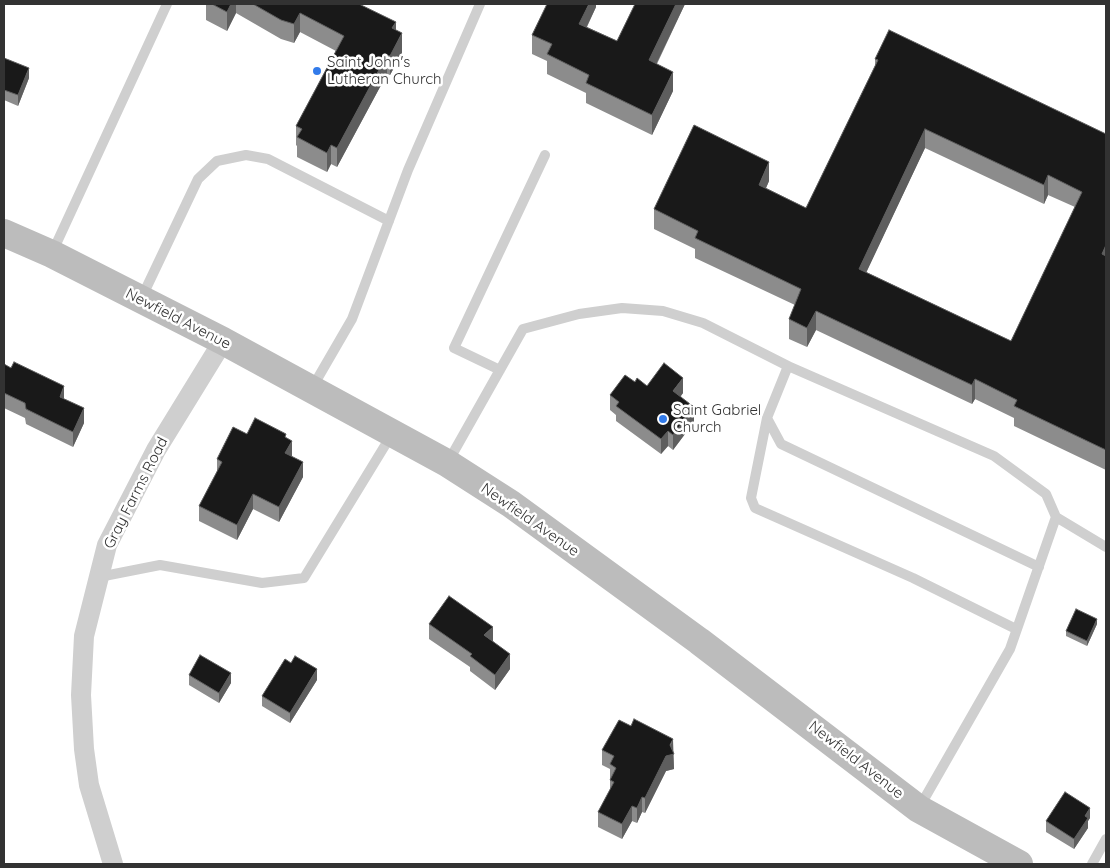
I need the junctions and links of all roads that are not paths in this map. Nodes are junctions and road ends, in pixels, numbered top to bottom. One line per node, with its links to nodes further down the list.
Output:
1 (167, 4): 6 (lane)
2 (480, 4): 4 (lane)
3 (545, 155): 10 (lane)
4 (389, 221): 7 (lane); 11 (lane)
5 (4, 233): 6 (main road, Newfield Avenue)
6 (52, 254): 7 (main road, Newfield Avenue)
7 (141, 299): 8 (main road, Newfield Avenue)
8 (222, 341): 11 (main road, Newfield Avenue); 18 (street, Gray Farms Road)
9 (788, 366): 10 (lane); 12 (lane); 15 (lane)
10 (500, 370): 14 (lane)
11 (312, 388): 13 (main road, Newfield Avenue)
12 (766, 418): 17 (lane); 19 (lane)
13 (393, 433): 14 (main road, Newfield Avenue); 18 (lane)
14 (447, 463): 20 (main road, Newfield Avenue)
15 (1056, 517): 16 (lane); 17 (lane)
16 (1106, 547)
17 (1039, 567): 19 (lane)
18 (100, 577): 22 (street, Gray Farms Road)
19 (1016, 629): 20 (lane)
20 (919, 809): 23 (main road, Newfield Avenue)
21 (1106, 839): 24 (lane)
22 (113, 864)
23 (1019, 864)
24 (1092, 864)

